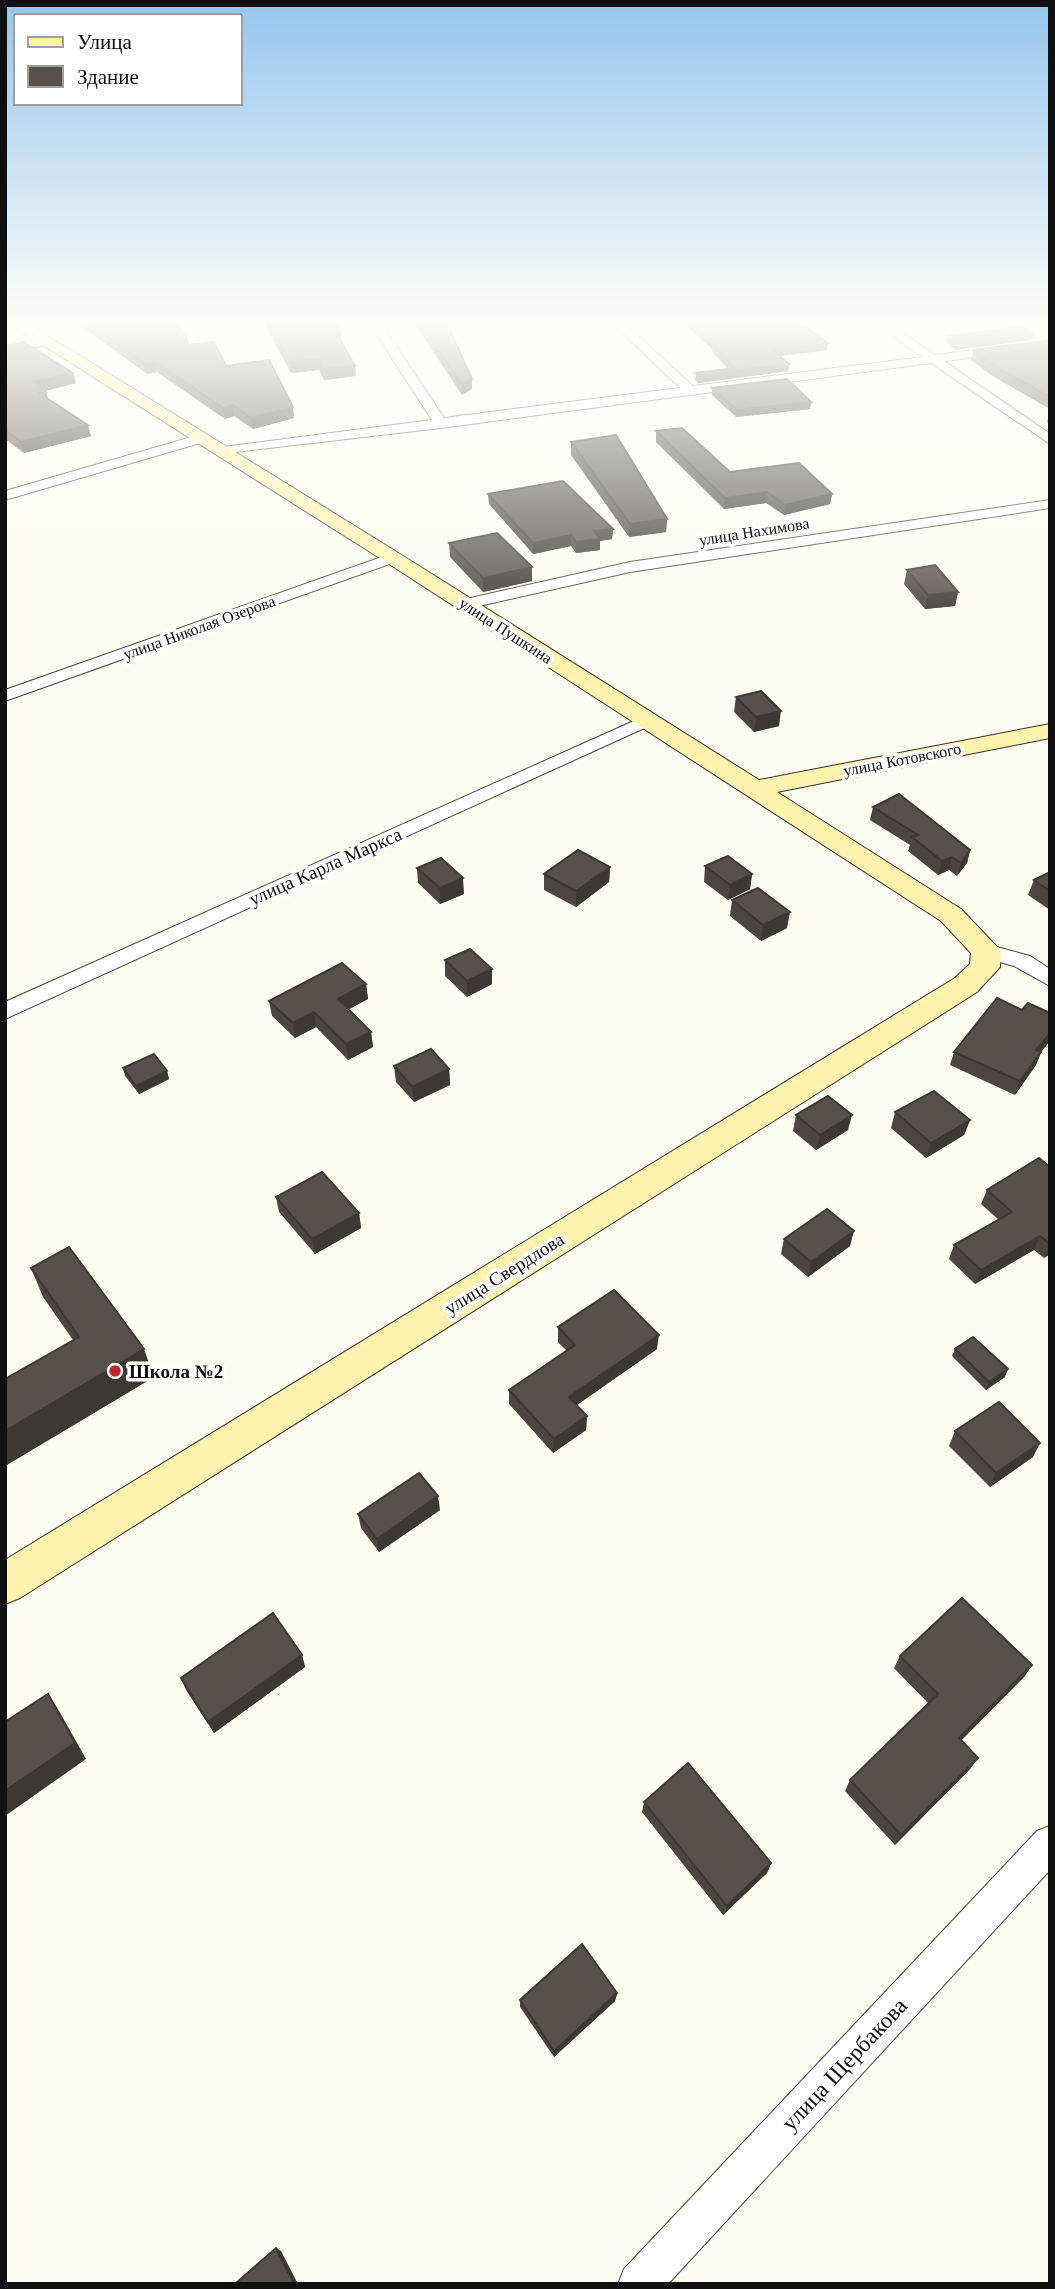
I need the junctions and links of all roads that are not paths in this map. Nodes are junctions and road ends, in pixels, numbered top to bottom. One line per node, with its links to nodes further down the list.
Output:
1 (189, 430): 4 (main road, улица Пушкина)
2 (401, 430): 6 (street)
3 (1035, 430): 5 (street)
4 (202, 438): 6 (main road, улица Пушкина); 7 (street)
5 (1050, 440)
6 (223, 451): 9 (main road, улица Пушкина)
7 (5, 496)
8 (1050, 504): 10 (street, улица Нахимова)
9 (393, 558): 10 (main road, улица Пушкина); 11 (street, улица Николая Озерова)
10 (466, 604): 12 (main road, улица Пушкина)
11 (5, 696)
12 (645, 721): 14 (main road, улица Пушкина); 17 (street, улица Карла Маркса)
13 (1050, 732): 14 (main road, улица Котовского)
14 (754, 789): 15 (main road, улица Пушкина)
15 (986, 951): 16 (street); 18 (main road, улица Свердлова)
16 (1050, 979)
17 (5, 1011)
18 (5, 1584)
19 (1050, 1844): 20 (street, улица Щербакова)
20 (639, 2284)

